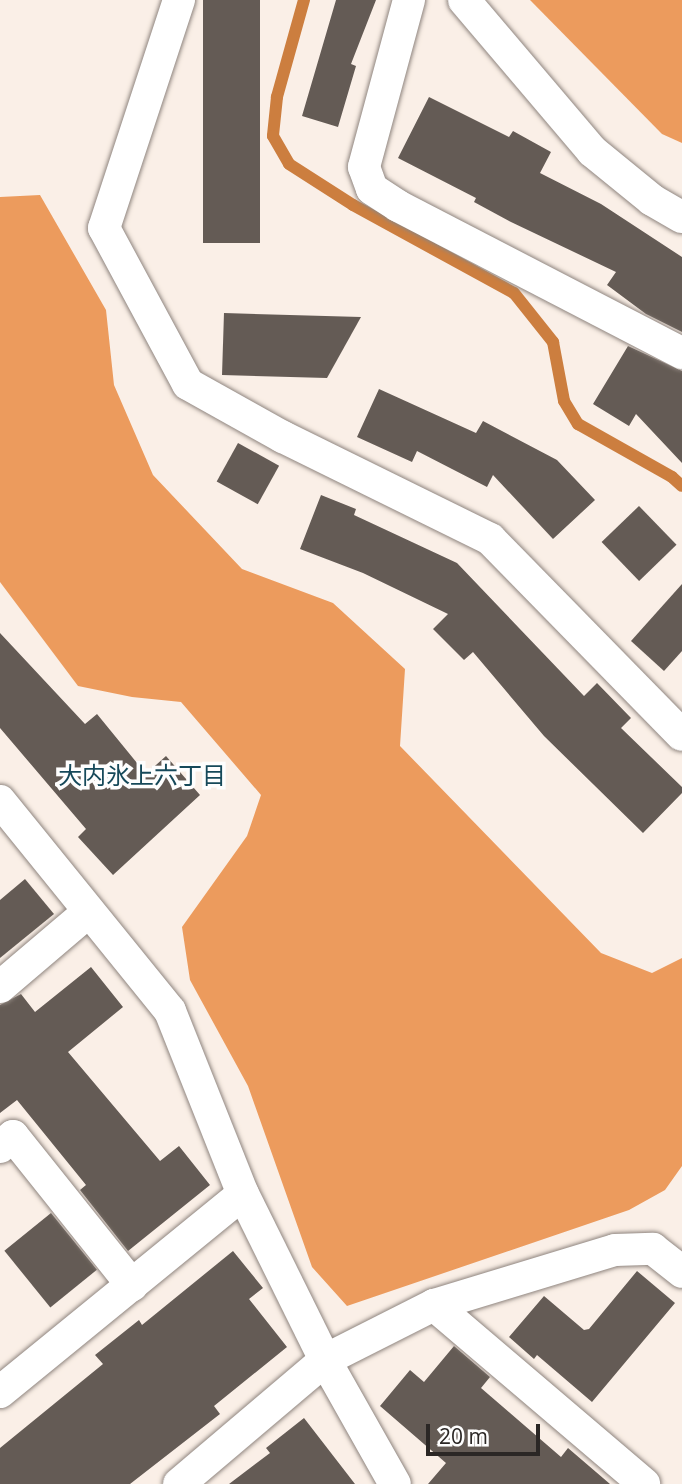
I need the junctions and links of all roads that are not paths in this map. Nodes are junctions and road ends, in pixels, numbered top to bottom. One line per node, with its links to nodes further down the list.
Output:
1 (179, 0): 6 (street)
2 (409, 0): 5 (street)
3 (464, 0): 4 (street)
4 (682, 217)
5 (682, 353)
6 (682, 735)
7 (0, 801): 8 (street)
8 (88, 912): 9 (street); 11 (street)
9 (0, 987)
10 (0, 1147): 13 (street)
11 (243, 1194): 13 (street); 15 (street)
12 (682, 1272): 14 (street)
13 (132, 1285): 16 (street)
14 (434, 1305): 15 (street); 19 (street)
15 (326, 1360): 17 (street); 18 (street)
16 (0, 1392)
17 (179, 1484)
18 (395, 1484)
19 (644, 1484)

